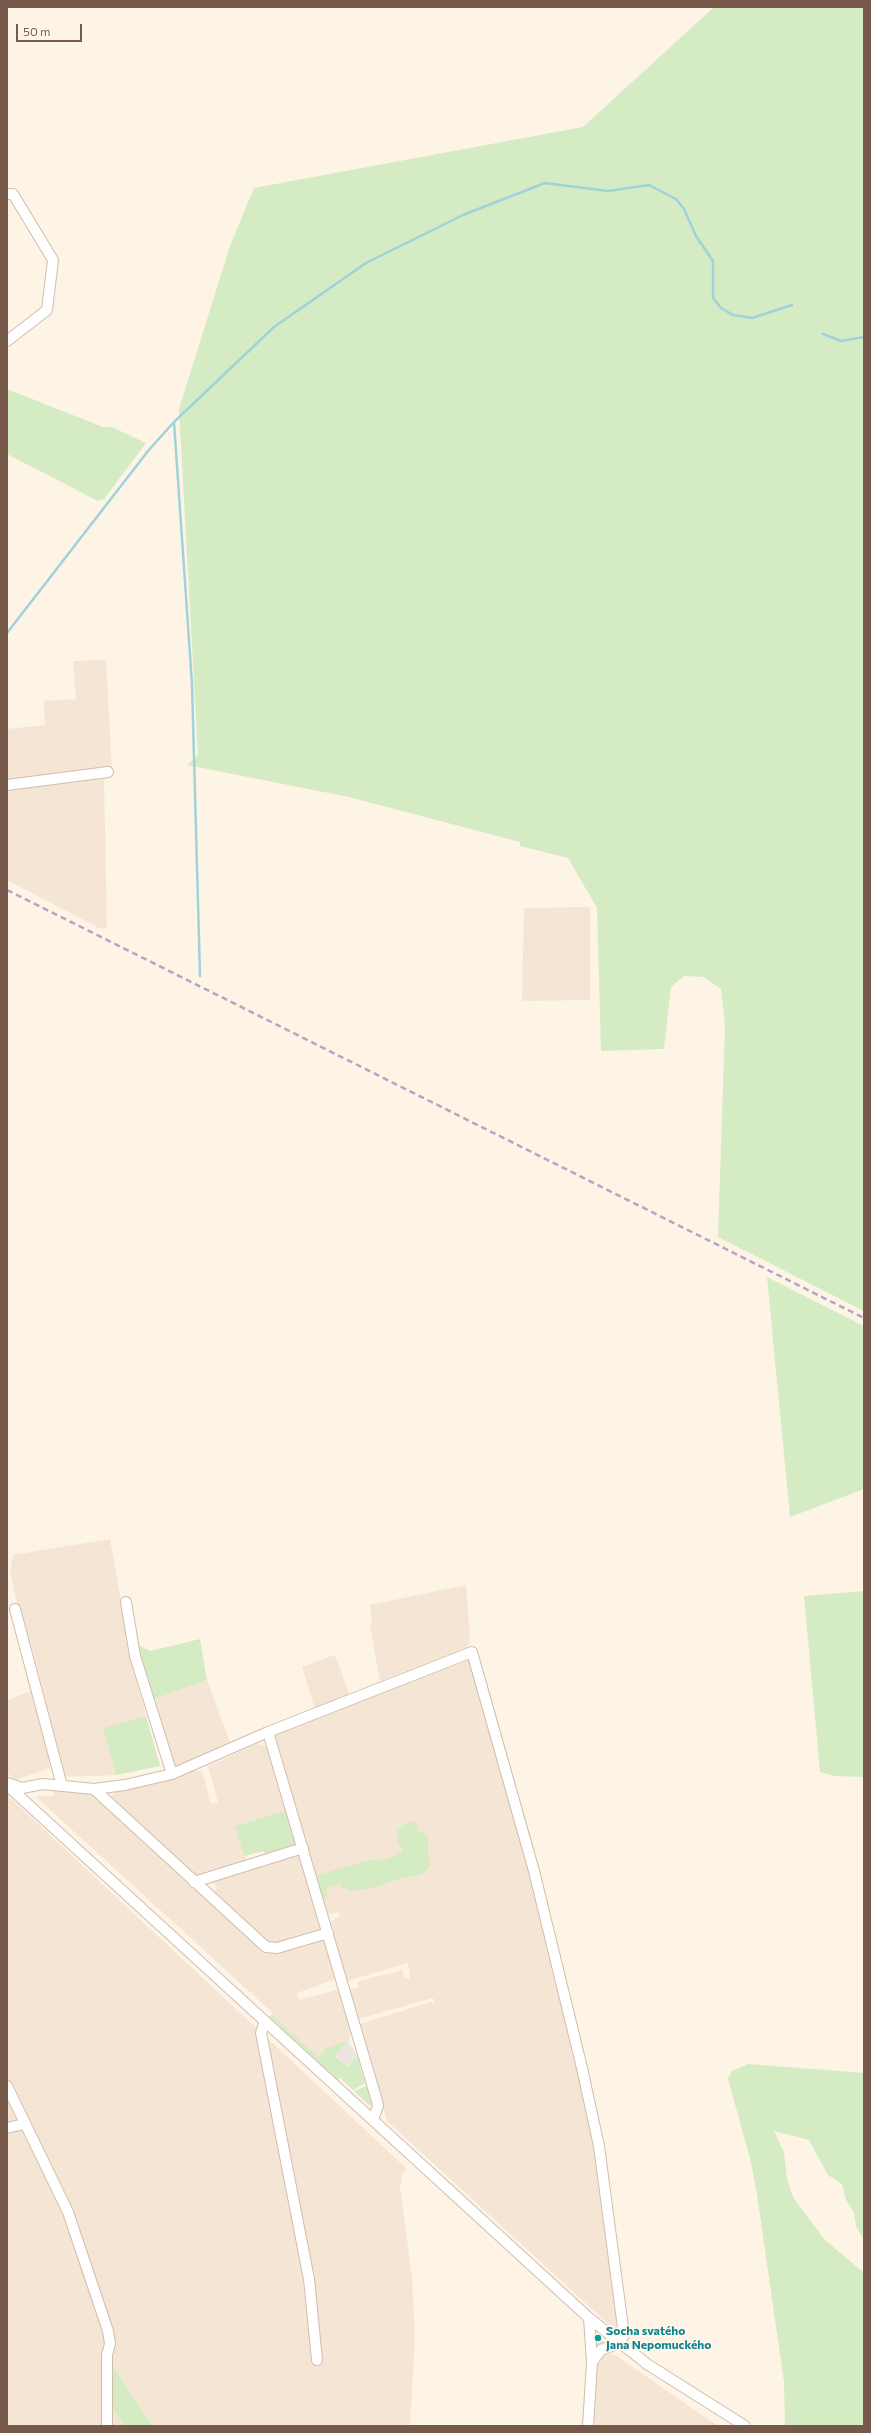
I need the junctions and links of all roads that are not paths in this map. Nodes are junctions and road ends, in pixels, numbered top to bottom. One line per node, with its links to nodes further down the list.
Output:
1 (10, 194): 2 (street)
2 (7, 342)
3 (108, 772): 4 (street)
4 (7, 785)
5 (126, 1602): 8 (street)
6 (16, 1609): 10 (street)
7 (268, 1732): 8 (street); 12 (street); 21 (street)
8 (172, 1774): 11 (street)
9 (7, 1784): 10 (street); 15 (street)
10 (62, 1786): 11 (street)
11 (94, 1789): 13 (street)
12 (303, 1848): 13 (street); 14 (street)
13 (194, 1882): 14 (street)
14 (328, 1933): 17 (street)
15 (265, 2021): 17 (street); 22 (street)
16 (7, 2086): 18 (street)
17 (373, 2119): 20 (street)
18 (24, 2124): 19 (street); 24 (street)
19 (7, 2128)
20 (590, 2318): 21 (street); 23 (street)
21 (619, 2343): 23 (street); 26 (street)
22 (317, 2360)
23 (592, 2362): 25 (street)
24 (108, 2425)
25 (588, 2426)
26 (745, 2426)

